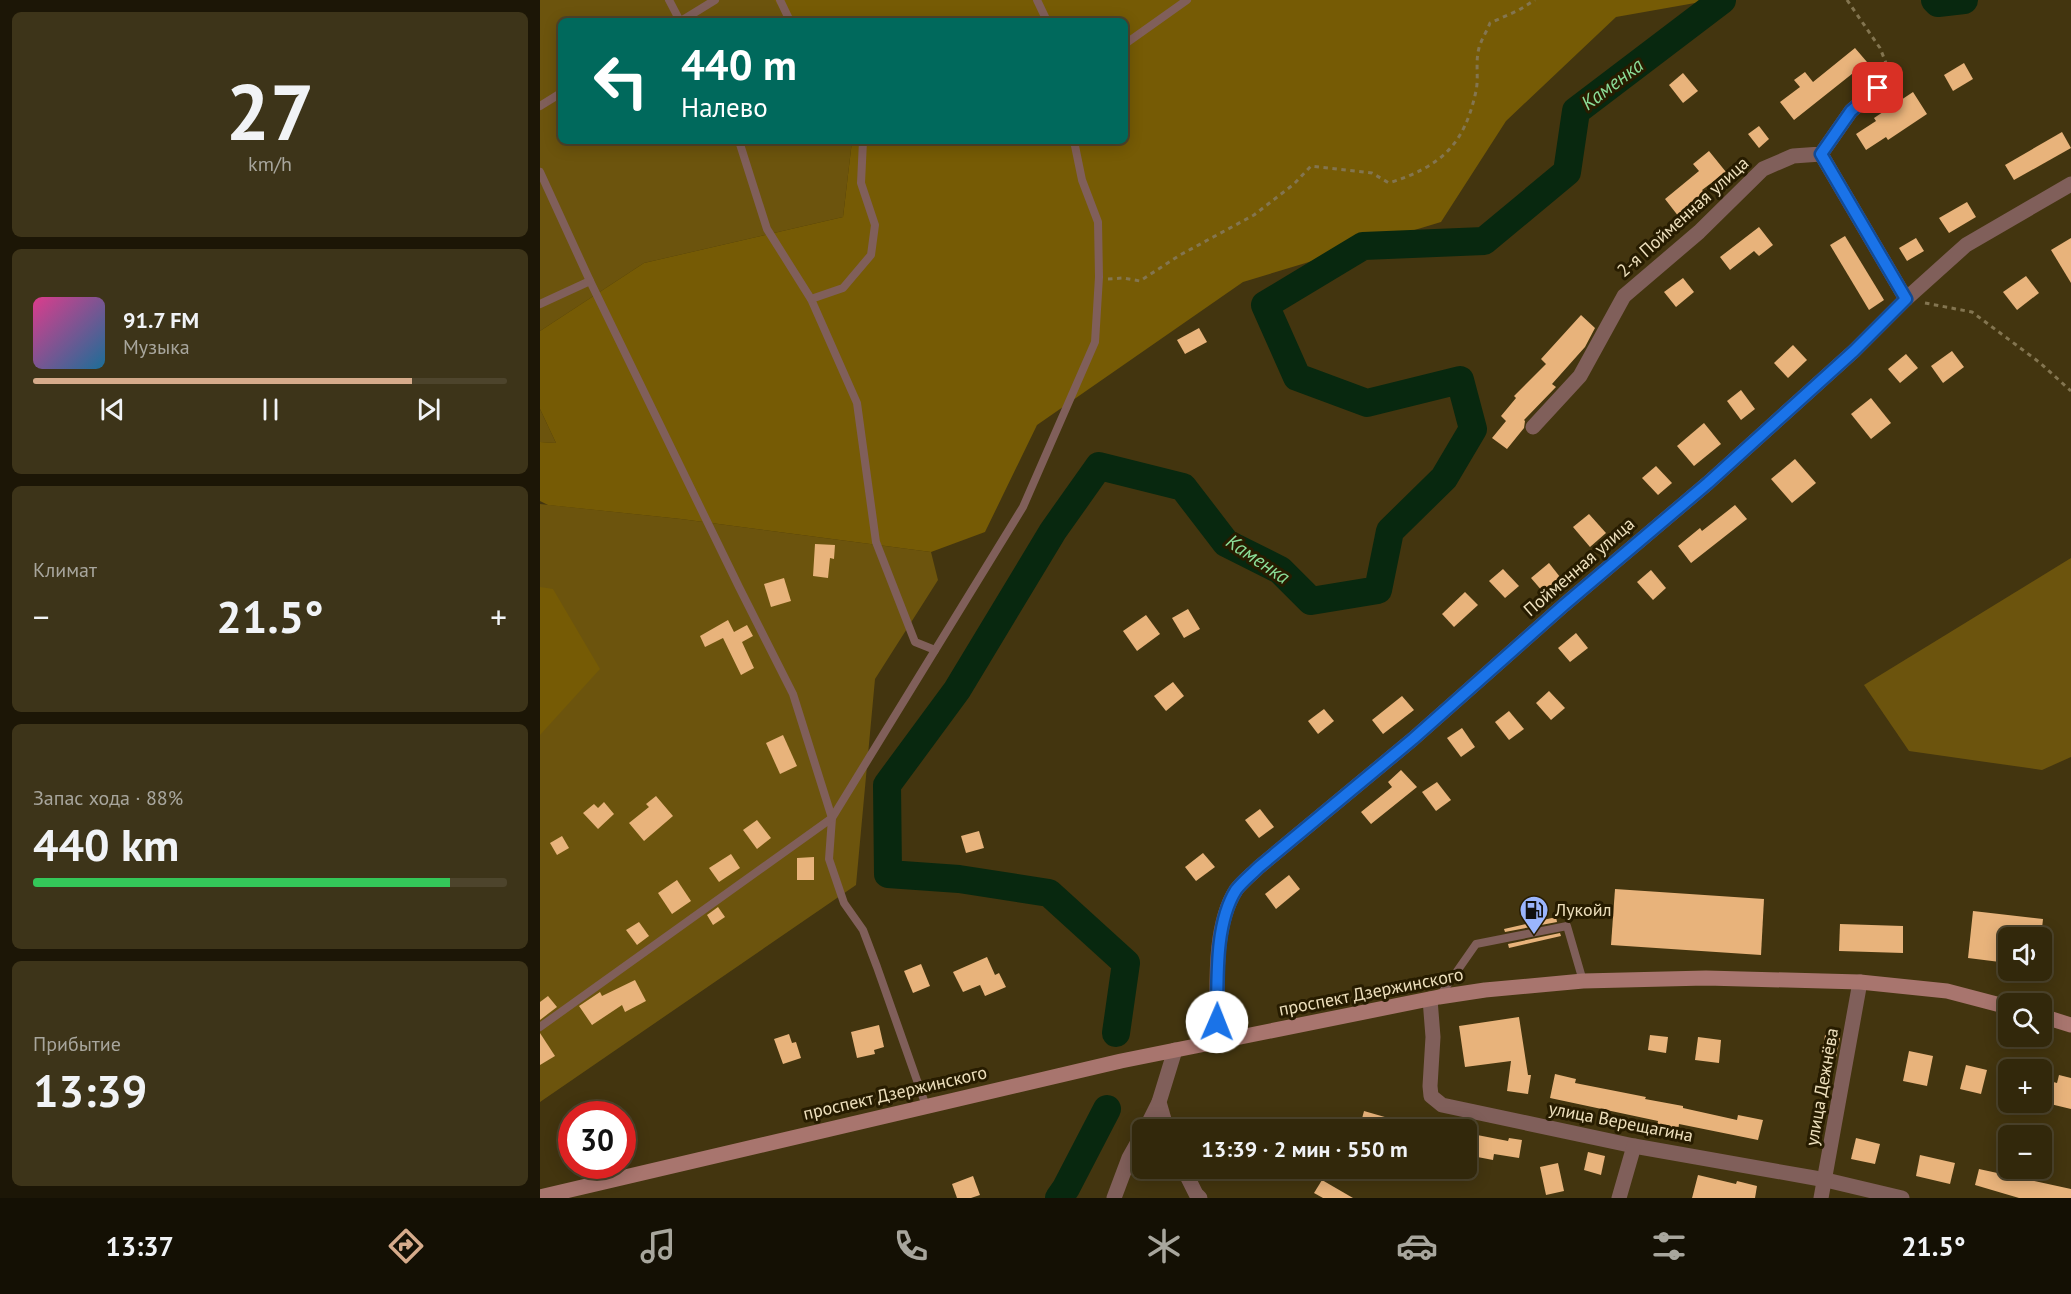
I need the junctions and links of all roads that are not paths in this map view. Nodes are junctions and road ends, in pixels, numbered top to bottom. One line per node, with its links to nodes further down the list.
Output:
1 (669, 0): 6 (lane)
2 (715, 0): 7 (lane)
3 (780, 0): 8 (lane)
4 (1037, 0): 9 (lane)
5 (1186, 0): 10 (lane)
6 (679, 18)
7 (686, 18)
8 (789, 18)
9 (1046, 18)
10 (1128, 42)
11 (1891, 76): 17 (street)
12 (558, 95): 13 (lane)
13 (540, 106)
14 (741, 144): 21 (lane)
15 (863, 144): 21 (lane)
16 (1075, 144): 25 (lane)
17 (1821, 154): 22 (street); 24 (street, 2-я Пойменная улица)
18 (540, 172): 20 (lane)
19 (2071, 184): 22 (street, Пойменная улица)
20 (590, 281): 23 (lane); 26 (lane)
21 (812, 299): 25 (lane)
22 (1906, 299): 34 (street, Пойменная улица)
23 (540, 304)
24 (1533, 427)
25 (935, 650): 26 (lane)
26 (832, 818): 33 (lane); 37 (lane)
27 (1583, 981): 28 (street, проспект Дзержинского); 29 (street, проспект Дзержинского); 29 (lane)
28 (1860, 982): 30 (street, проспект Дзержинского); 43 (street, улица Дежнёва)
29 (1435, 998): 34 (street, проспект Дзержинского); 40 (street, улица Верещагина)
30 (1998, 1004)
31 (2052, 1019): 32 (street)
32 (2071, 1025)
33 (540, 1027)
34 (1217, 1041): 35 (street, проспект Дзержинского)
35 (1174, 1050): 36 (street); 37 (street, проспект Дзержинского)
36 (1159, 1102): 38 (street); 39 (street)
37 (926, 1106): 44 (street, проспект Дзержинского)
38 (1150, 1119)
39 (1164, 1119)
40 (1634, 1146): 43 (street, улица Верещагина); 47 (street)
41 (1132, 1154): 45 (street)
42 (1189, 1179): 46 (street)
43 (1826, 1180): 48 (street, улица Дежнёва); 49 (street, улица Верещагина)
44 (540, 1197)
45 (1114, 1198)
46 (1200, 1198)
47 (1619, 1198)
48 (1821, 1198)
49 (1902, 1198)

